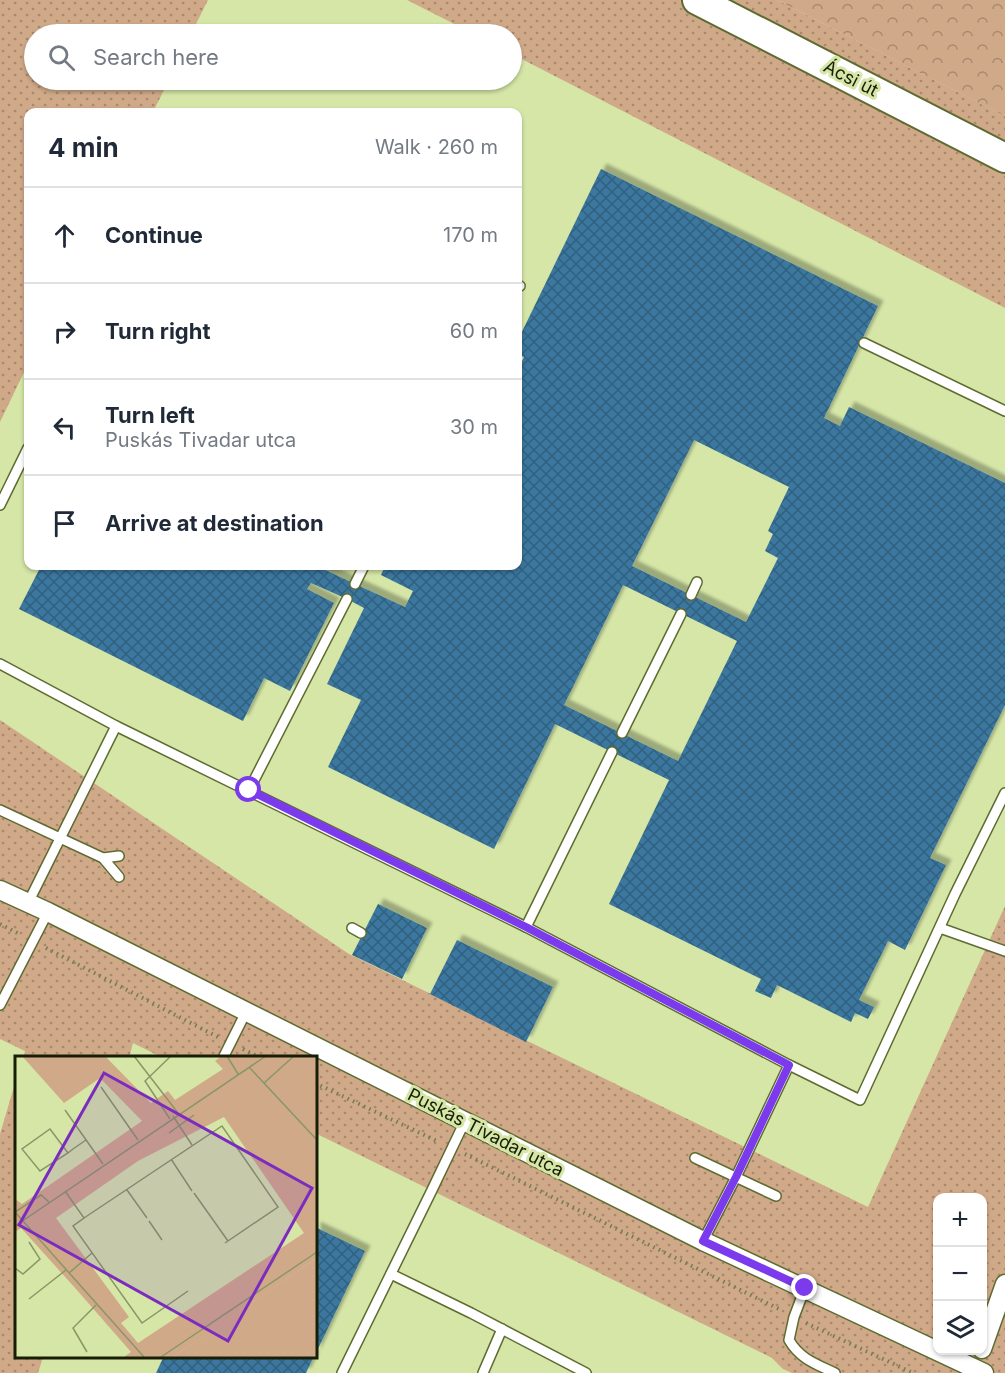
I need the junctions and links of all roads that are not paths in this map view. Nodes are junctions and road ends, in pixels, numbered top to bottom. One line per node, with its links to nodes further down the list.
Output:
1 (697, 0): 2 (main road, Ácsi út)
2 (1005, 158)
3 (864, 343): 4 (lane)
4 (1005, 411)
5 (24, 456): 6 (lane)
6 (0, 505)
7 (362, 570): 9 (lane)
8 (697, 582): 10 (lane)
9 (354, 584)
10 (691, 595)
11 (347, 599): 17 (lane)
12 (681, 614): 15 (lane)
13 (0, 664): 14 (lane)
14 (116, 726): 17 (lane); 20 (lane)
15 (622, 733)
16 (612, 752): 27 (lane)
17 (249, 790): 27 (lane)
18 (1005, 793): 28 (lane)
19 (0, 810): 20 (lane)
20 (60, 838): 22 (lane); 25 (lane)
21 (119, 856): 22 (lane)
22 (103, 858): 23 (lane)
23 (119, 877)
24 (0, 890): 25 (street, Puskás Tivadar utca)
25 (28, 903): 26 (street, Puskás Tivadar utca)
26 (48, 912): 30 (lane); 31 (street, Puskás Tivadar utca)
27 (526, 927): 33 (lane)
28 (940, 928): 29 (lane); 33 (lane)
29 (1005, 951)
30 (0, 1005)
31 (246, 1012): 32 (lane); 34 (street, Puskás Tivadar utca)
32 (224, 1056)
33 (789, 1065): 36 (lane)
34 (465, 1121): 38 (street, Puskás Tivadar utca); 39 (lane)
35 (695, 1158): 36 (lane)
36 (736, 1177): 37 (lane); 38 (lane)
37 (776, 1196)
38 (703, 1241): 41 (street, Puskás Tivadar utca)
39 (391, 1274): 42 (lane); 46 (lane)
40 (1005, 1284): 43 (street)
41 (805, 1288): 45 (street, Puskás Tivadar utca); 49 (lane)
42 (502, 1329): 47 (lane); 48 (lane)
43 (987, 1335)
44 (981, 1355): 45 (street)
45 (978, 1371)
46 (342, 1373)
47 (483, 1373)
48 (586, 1373)
49 (835, 1373)

